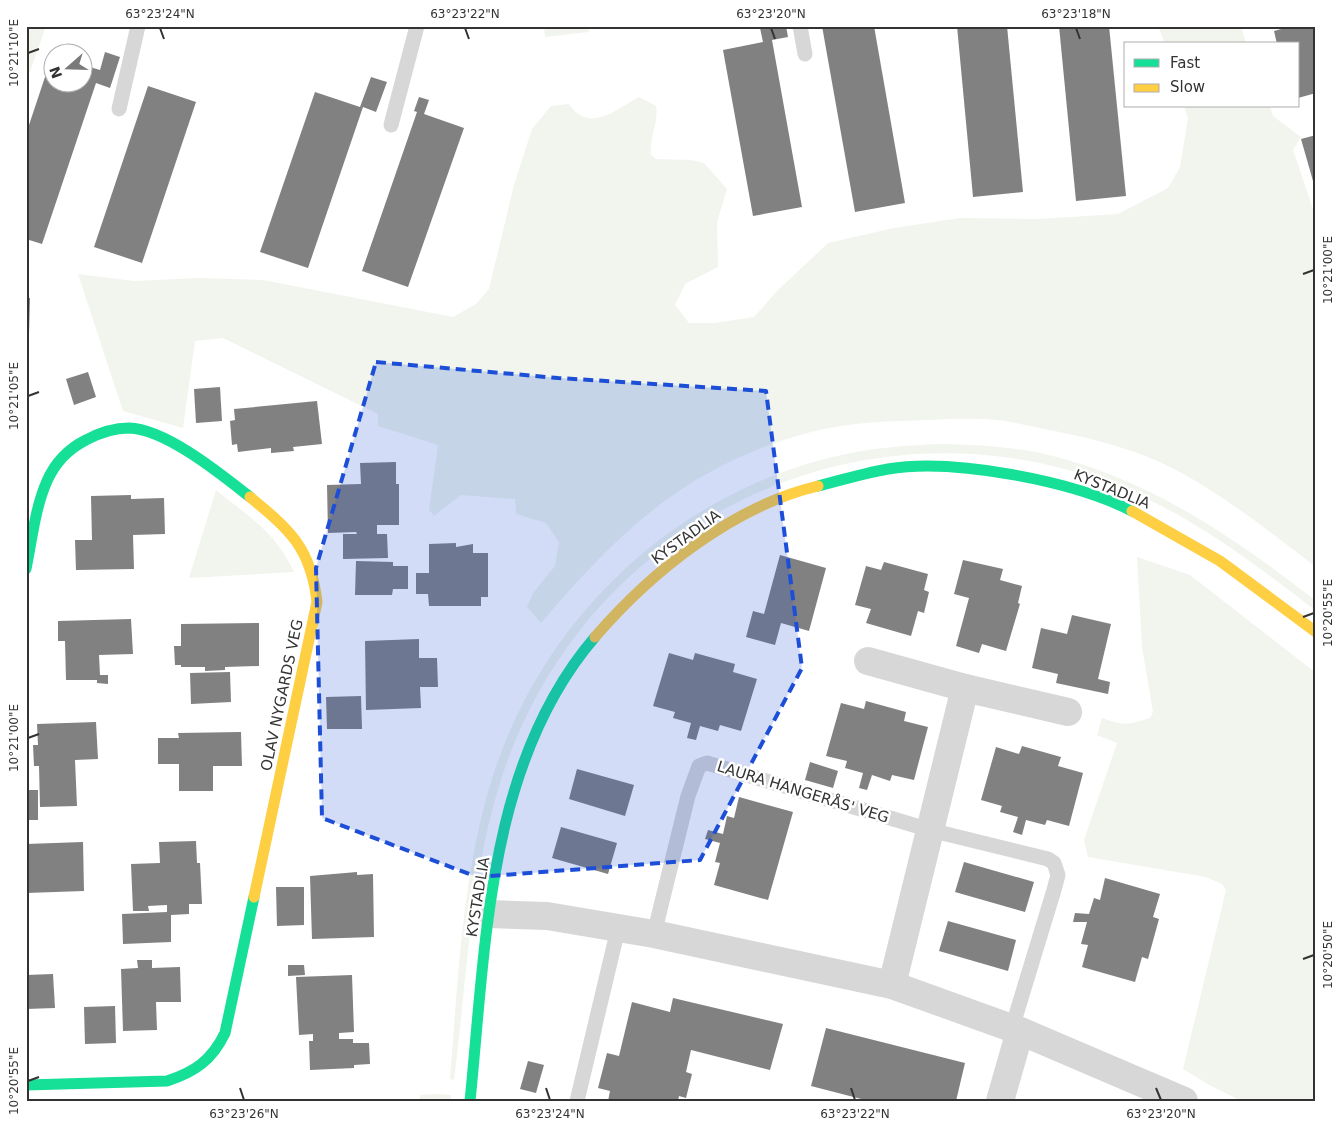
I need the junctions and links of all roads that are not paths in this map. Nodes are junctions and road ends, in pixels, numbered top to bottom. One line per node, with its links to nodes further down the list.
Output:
1 (138, 26): 5 (lane)
2 (417, 26): 6 (lane)
3 (800, 26): 4 (lane)
4 (805, 54)
5 (119, 109)
6 (391, 125)
7 (26, 568): 18 (street, OLAV NYGARDS VEG)
8 (1316, 632): 13 (street, KYSTADLIA)
9 (868, 661): 10 (street)
10 (965, 688): 11 (street); 12 (street)
11 (1068, 712)
12 (930, 830): 15 (lane, LAURA HANGERÅS' VEG); 16 (street); 17 (lane, LAURA HANGERÅS' VEG)
13 (489, 914): 14 (street); 19 (street, KYSTADLIA)
14 (618, 929): 15 (street); 20 (lane)
15 (654, 934): 16 (street)
16 (892, 985): 17 (street)
17 (1016, 1030): 21 (street, LAURA HANGERÅS' VEG); 22 (street)
18 (26, 1085)
19 (470, 1101)
20 (577, 1101)
21 (1000, 1101)
22 (1184, 1101)

